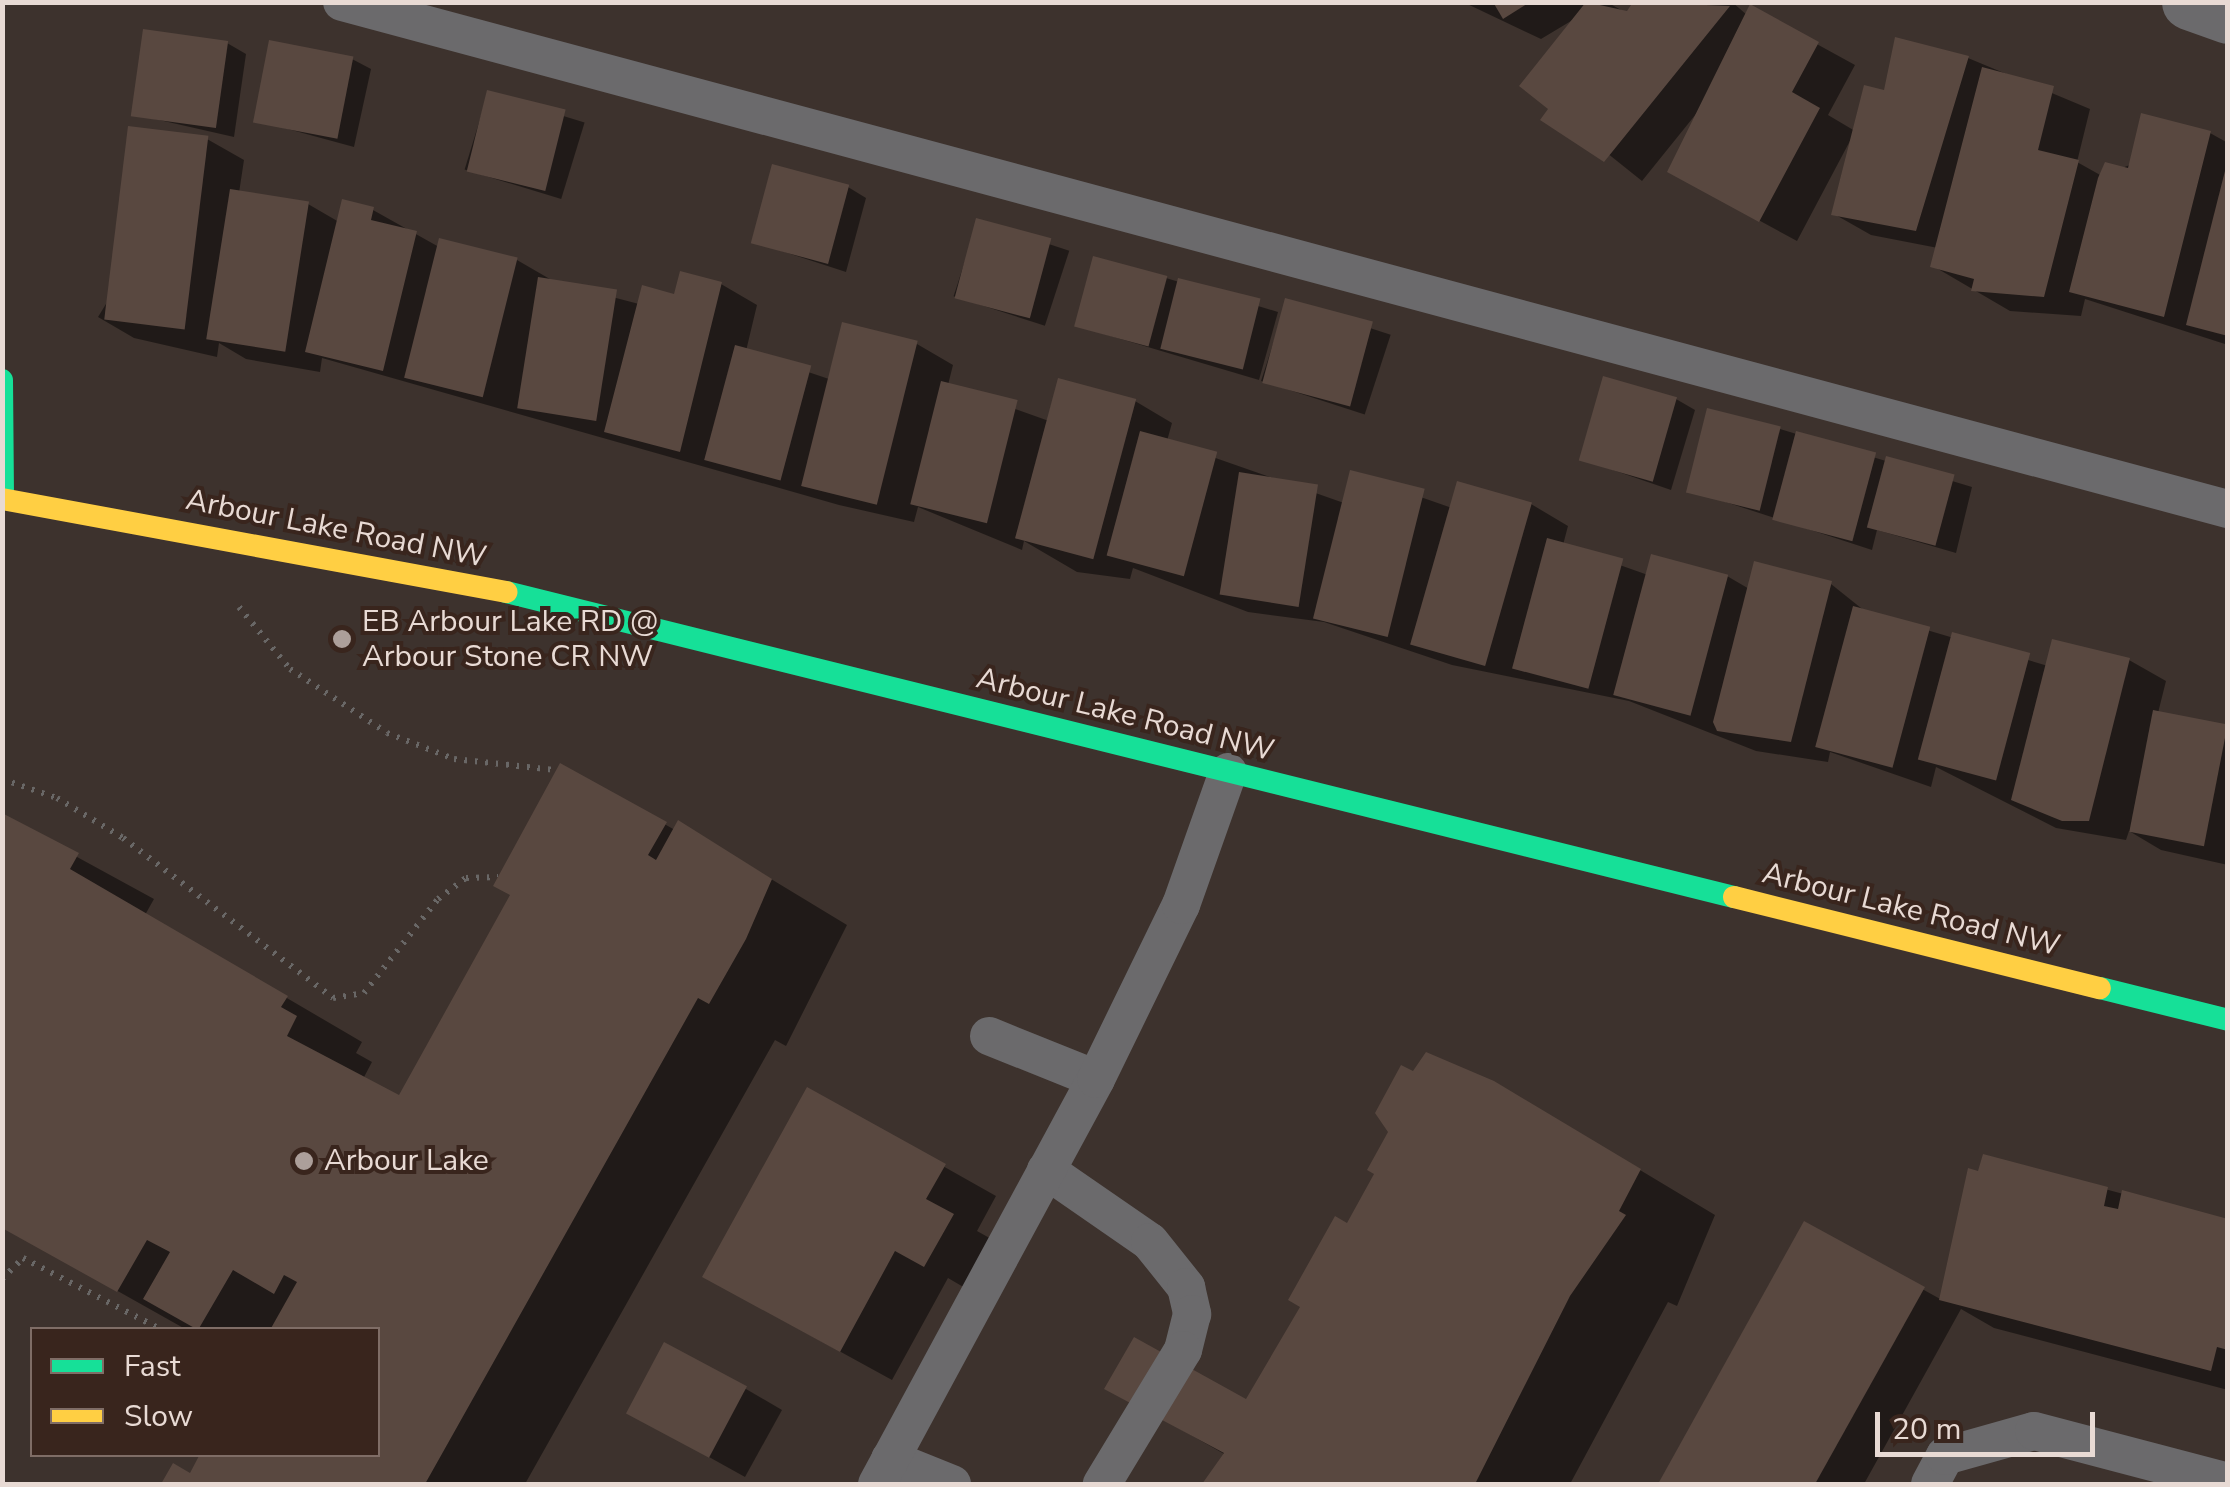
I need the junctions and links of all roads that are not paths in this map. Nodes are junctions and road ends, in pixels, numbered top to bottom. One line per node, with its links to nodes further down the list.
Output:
1 (342, 2): 6 (lane)
2 (2189, 2): 3 (street)
3 (2228, 16)
4 (2, 380): 5 (street)
5 (3, 499): 7 (street, Arbour Lake Road NW)
6 (2228, 509)
7 (1228, 772): 8 (street, Arbour Lake Road NW); 10 (lane)
8 (2228, 1020)
9 (989, 1036): 10 (lane)
10 (1096, 1080): 11 (lane)
11 (1046, 1170): 12 (lane); 15 (lane)
12 (884, 1472): 14 (lane)
13 (2228, 1482): 16 (lane)
14 (952, 1484)
15 (1102, 1484)
16 (1930, 1484)

